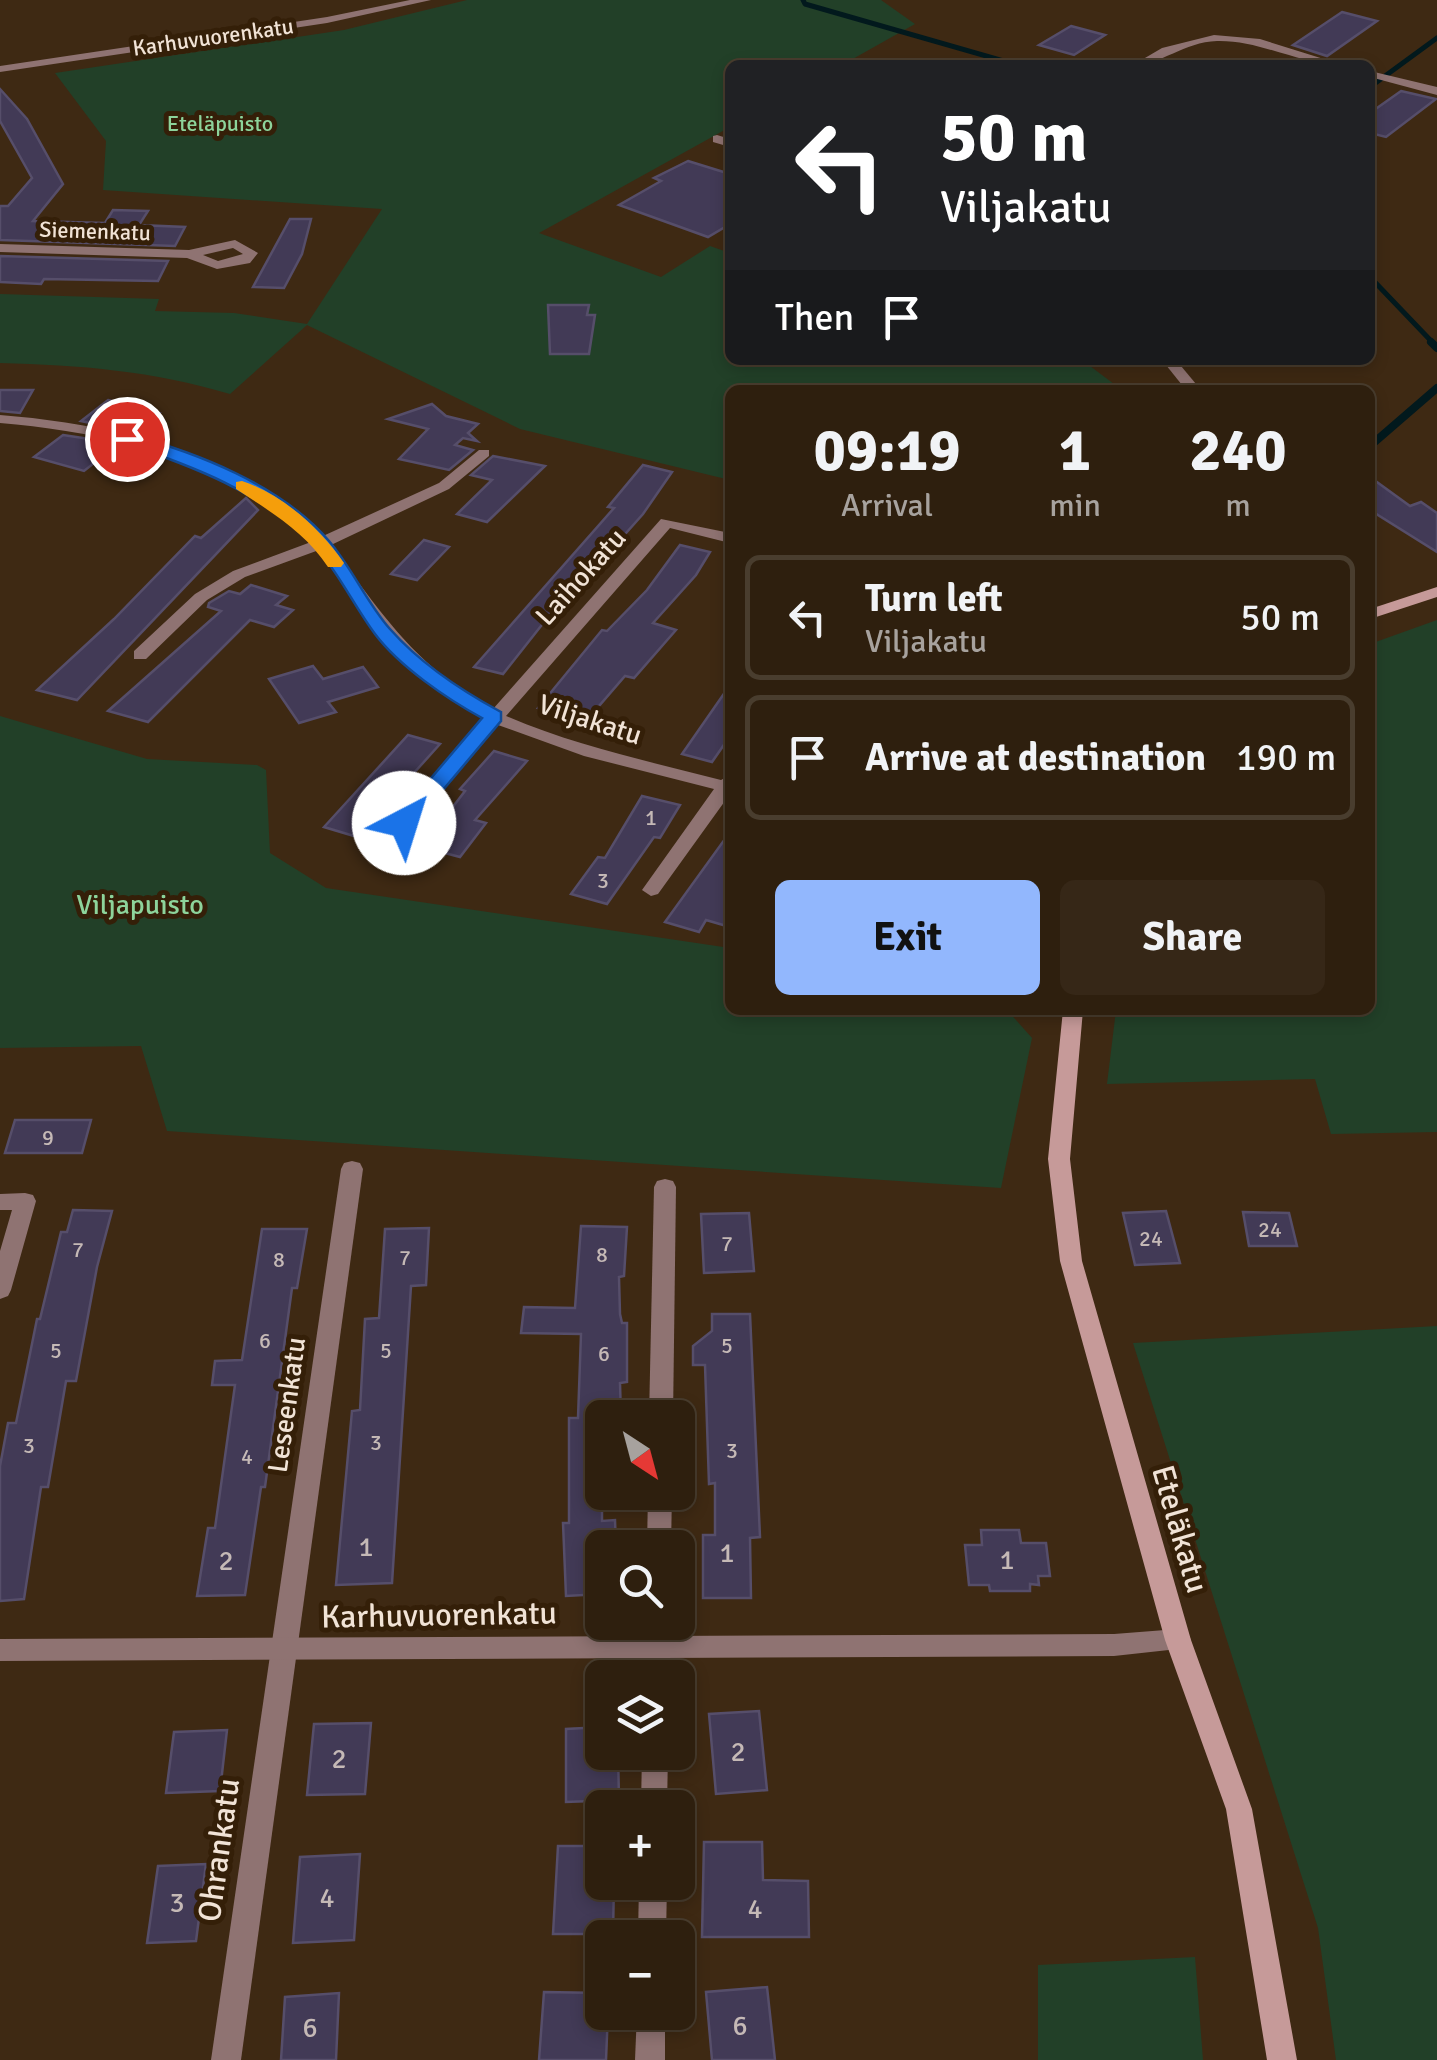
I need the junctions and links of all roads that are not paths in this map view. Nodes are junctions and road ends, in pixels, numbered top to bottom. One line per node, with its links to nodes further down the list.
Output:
1 (426, 0): 4 (street, Karhuvuorenkatu)
2 (1147, 60): 3 (street)
3 (1317, 60)
4 (0, 69)
5 (1375, 75): 6 (street)
6 (1437, 91)
7 (0, 248): 8 (street, Siemenkatu)
8 (190, 254)
9 (1174, 365): 10 (street)
10 (1190, 385)
11 (0, 419): 14 (street, Viljakatu)
12 (484, 453): 14 (street)
13 (725, 537): 18 (street, Laihokatu)
14 (322, 543): 17 (street); 18 (street, Viljakatu)
15 (1437, 592): 16 (main road)
16 (1375, 611)
17 (140, 654)
18 (494, 716): 19 (street, Viljakatu); 21 (street)
19 (725, 784)
20 (725, 789): 22 (street)
21 (404, 823)
22 (651, 890)
23 (1073, 1015): 31 (main road, Eteläkatu)
24 (352, 1169): 33 (street, Leseenkatu)
25 (665, 1187): 28 (street)
26 (0, 1202): 27 (street)
27 (0, 1290)
28 (661, 1400)
29 (695, 1635): 31 (street, Karhuvuorenkatu)
30 (585, 1637): 33 (street, Karhuvuorenkatu)
31 (1178, 1640): 37 (main road, Eteläkatu)
32 (0, 1650): 33 (street, Karhuvuorenkatu)
33 (282, 1650): 35 (street, Ohrankatu)
34 (651, 2030): 36 (street)
35 (226, 2060)
36 (650, 2060)
37 (1282, 2060)

